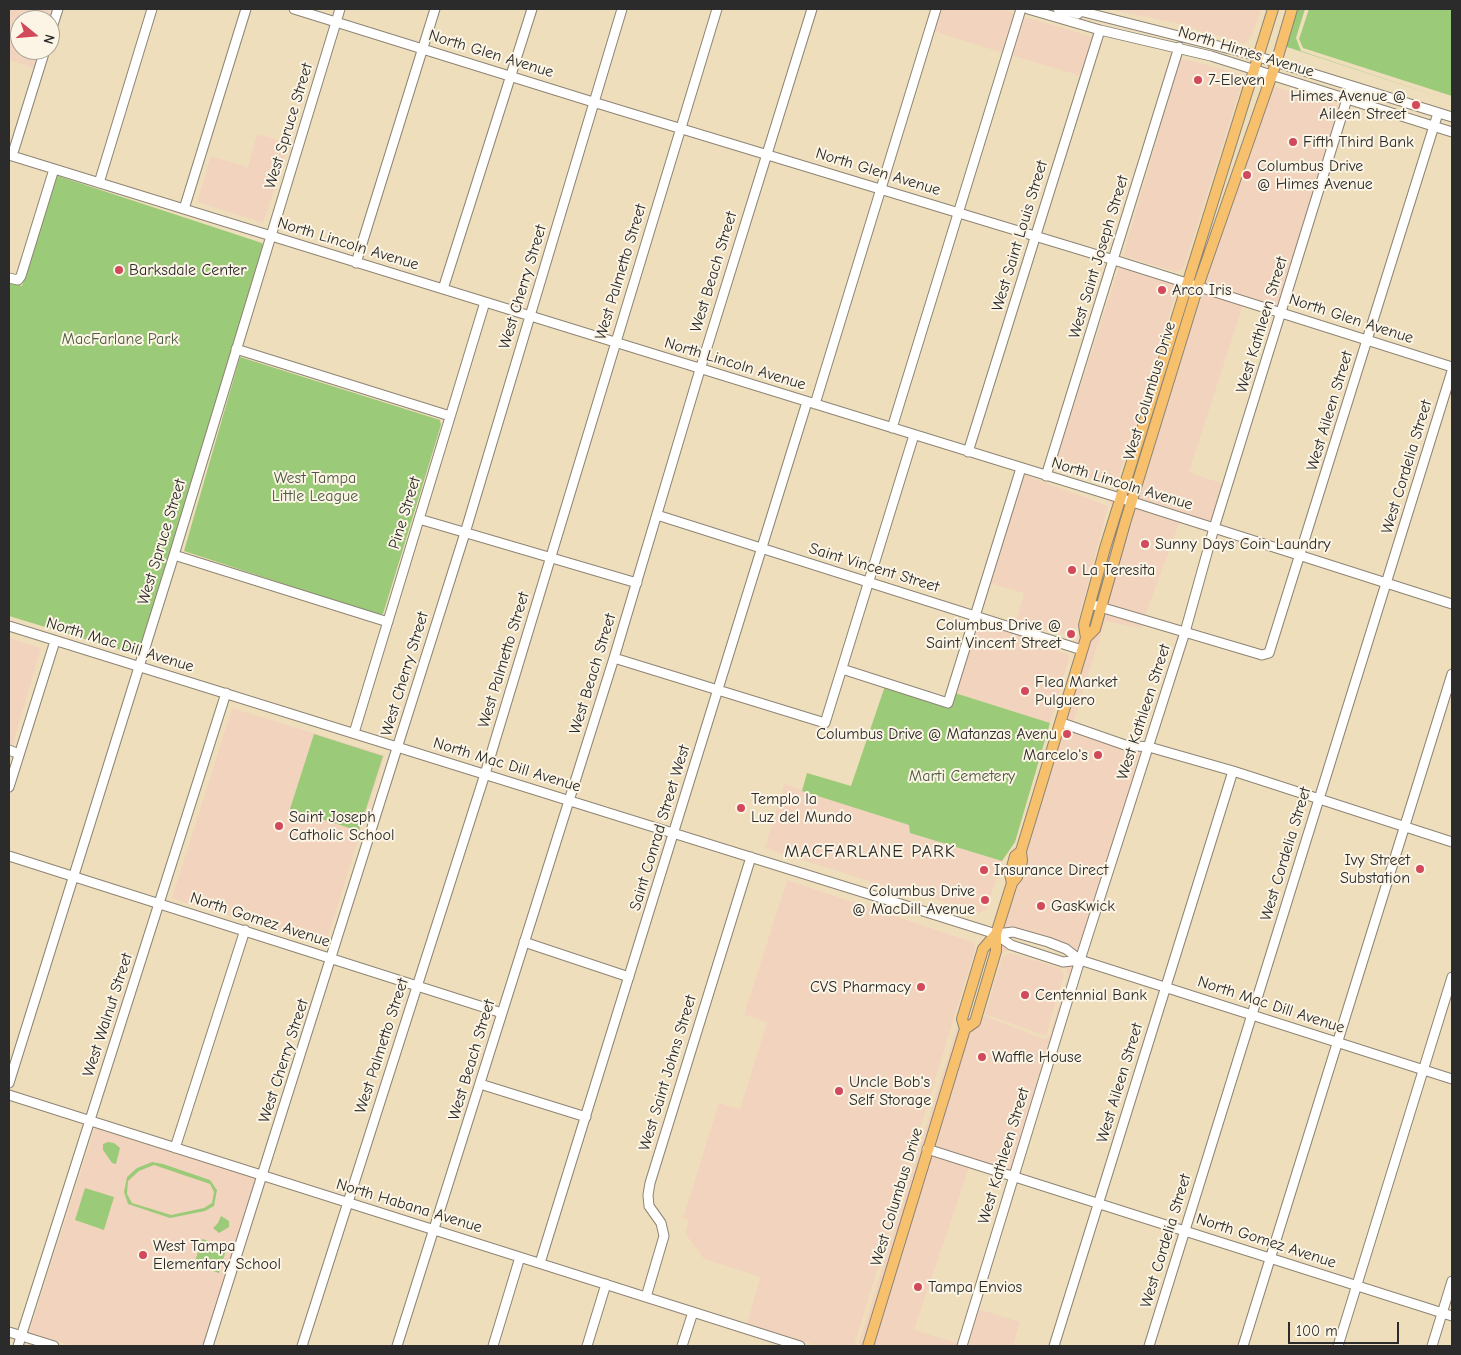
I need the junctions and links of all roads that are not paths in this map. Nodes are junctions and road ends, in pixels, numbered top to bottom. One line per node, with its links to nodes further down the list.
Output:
1 (152, 9): 39 (street)
2 (246, 9): 41 (street)
3 (294, 9): 18 (street, North Glen Avenue)
4 (340, 9): 18 (street, West Spruce Street)
5 (435, 9): 21 (street)
6 (532, 9): 27 (street)
7 (622, 9): 30 (street, West Cherry Street)
8 (717, 9): 34 (street, West Palmetto Street)
9 (812, 9): 36 (street, West Beach Street)
10 (936, 9): 40 (street, Saint Conrad Street West)
11 (1021, 9): 42 (street)
12 (1028, 9): 19 (street, North Himes Avenue)
13 (1058, 9): 17 (street)
14 (1072, 9): 17 (street, North Himes Avenue)
15 (1273, 9): 22 (main road, West Columbus Drive)
16 (1292, 9): 24 (main road, West Columbus Drive)
17 (1093, 15): 22 (street, North Himes Avenue)
18 (336, 22): 21 (street, North Glen Avenue); 44 (street, West Spruce Street)
19 (1100, 30): 20 (street, North Himes Avenue); 43 (street, West Saint Louis Street)
20 (1179, 47): 25 (street, North Himes Avenue); 45 (street, West Saint Joseph Street)
21 (422, 49): 27 (street, North Glen Avenue); 46 (street)
22 (1259, 57): 24 (street, North Himes Avenue); 25 (main road, West Columbus Drive)
23 (42, 60): 37 (street)
24 (1276, 62): 26 (main road, West Columbus Drive); 28 (street, North Himes Avenue)
25 (1256, 69): 26 (street, North Himes Avenue); 48 (main road, West Columbus Drive)
26 (1271, 74): 29 (street, North Himes Avenue); 49 (main road, West Columbus Drive)
27 (510, 76): 30 (street, North Glen Avenue); 50 (street)
28 (1352, 86): 29 (street, West Kathleen Street); 31 (street, North Himes Avenue)
29 (1348, 98): 33 (street, North Himes Avenue); 52 (street, West Kathleen Street)
30 (593, 102): 34 (street, North Glen Avenue); 53 (street, West Cherry Street)
31 (1438, 113): 32 (street, North Himes Avenue); 33 (street, West Aileen Street)
32 (1452, 117)
33 (1434, 126): 35 (street, North Himes Avenue); 54 (street, West Aileen Street)
34 (680, 128): 36 (street, North Glen Avenue); 55 (street, West Palmetto Street)
35 (1452, 132)
36 (766, 154): 40 (street, North Glen Avenue); 57 (street, West Beach Street)
37 (10, 155): 38 (street, North Lincoln Avenue)
38 (54, 169): 39 (street, North Lincoln Avenue); 47 (street)
39 (99, 183): 41 (street, North Lincoln Avenue)
40 (881, 188): 42 (street, North Glen Avenue); 59 (street, Saint Conrad Street West)
41 (184, 209): 44 (street, North Lincoln Avenue)
42 (958, 212): 43 (street, North Glen Avenue); 61 (street)
43 (1035, 236): 45 (street, North Glen Avenue); 63 (street, West Saint Louis Street)
44 (271, 237): 46 (street, North Lincoln Avenue); 56 (street, West Spruce Street)
45 (1114, 260): 48 (street, North Glen Avenue); 65 (street, West Saint Joseph Street)
46 (356, 262): 50 (street, North Lincoln Avenue)
47 (13, 279)
48 (1187, 283): 49 (street, North Glen Avenue); 66 (main road, West Columbus Drive)
49 (1198, 286): 52 (street, North Glen Avenue); 67 (main road, West Columbus Drive)
50 (443, 289): 51 (street, North Lincoln Avenue)
51 (485, 302): 53 (street, North Lincoln Avenue); 60 (street, Pine Street)
52 (1282, 313): 54 (street, North Glen Avenue); 70 (street, West Kathleen Street)
53 (530, 316): 55 (street, North Lincoln Avenue); 71 (street, West Cherry Street)
54 (1367, 340): 58 (street, North Glen Avenue); 74 (street, West Aileen Street)
55 (616, 343): 57 (street, North Lincoln Avenue); 75 (street, West Palmetto Street)
56 (236, 349): 60 (street); 73 (street, West Spruce Street)
57 (700, 369): 59 (street, North Lincoln Avenue); 68 (street, West Beach Street)
58 (1452, 369): 77 (street, West Cordelia Street)
59 (811, 403): 61 (street, North Lincoln Avenue); 72 (street, Saint Conrad Street West)
60 (450, 416): 69 (street, Pine Street)
61 (892, 428): 62 (street, North Lincoln Avenue)
62 (914, 436): 63 (street, North Lincoln Avenue); 76 (street)
63 (968, 452): 64 (street, North Lincoln Avenue)
64 (1021, 468): 65 (street, North Lincoln Avenue); 82 (street)
65 (1046, 476): 66 (street, North Lincoln Avenue)
66 (1120, 498): 67 (street, North Lincoln Avenue); 79 (main road, West Columbus Drive)
67 (1132, 502): 70 (street, North Lincoln Avenue); 81 (main road, West Columbus Drive)
68 (657, 515): 72 (street, Saint Vincent Street); 78 (street, West Beach Street)
69 (419, 519): 71 (street); 83 (street, Pine Street)
70 (1214, 528): 74 (street, North Lincoln Avenue); 85 (street, West Kathleen Street)
71 (465, 533): 75 (street); 98 (street, West Cherry Street)
72 (762, 549): 76 (street, Saint Vincent Street); 93 (street, Saint Conrad Street West)
73 (174, 555): 83 (street); 90 (street, West Spruce Street)
74 (1301, 555): 77 (street, North Lincoln Avenue); 85 (street, West Aileen Street)
75 (551, 558): 78 (street); 102 (street, West Palmetto Street)
76 (869, 582): 82 (street, Saint Vincent Street); 91 (street)
77 (1387, 582): 80 (street, North Lincoln Avenue); 104 (street, West Cordelia Street)
78 (636, 583): 89 (street, West Beach Street)
79 (1090, 604): 81 (street); 86 (main road, West Columbus Drive)
80 (1452, 604)
81 (1101, 607): 85 (street); 86 (main road, West Columbus Drive)
82 (976, 615): 88 (street, Saint Vincent Street); 91 (street)
83 (388, 622): 96 (street, Pine Street)
84 (9, 626): 87 (street, North Mac Dill Avenue)
85 (1185, 632): 97 (street, West Kathleen Street)
86 (1086, 638): 88 (main road, West Columbus Drive)
87 (55, 641): 90 (street, North Mac Dill Avenue); 100 (street)
88 (1082, 650): 95 (main road, West Columbus Drive)
89 (614, 658): 93 (street); 105 (street, West Beach Street)
90 (139, 666): 94 (street, North Mac Dill Avenue); 111 (street, West Spruce Street)
91 (842, 668): 93 (street)
92 (1452, 674): 106 (street)
93 (719, 691): 107 (street, Saint Conrad Street West)
94 (226, 693): 96 (street, North Mac Dill Avenue); 112 (street, West Walnut Street)
95 (1062, 724): 97 (street); 114 (main road, West Columbus Drive)
96 (354, 733): 98 (street, North Mac Dill Avenue)
97 (1149, 746): 101 (street); 117 (street, West Kathleen Street)
98 (398, 747): 102 (street, North Mac Dill Avenue); 116 (street, West Cherry Street)
99 (9, 750): 100 (street)
100 (19, 754): 103 (street)
101 (1233, 771): 104 (street); 121 (street, West Aileen Street)
102 (485, 774): 105 (street, North Mac Dill Avenue); 120 (street, West Palmetto Street)
103 (9, 787)
104 (1319, 799): 106 (street); 123 (street, West Cordelia Street)
105 (570, 800): 107 (street, North Mac Dill Avenue); 115 (street, West Beach Street)
106 (1405, 827): 108 (street); 124 (street)
107 (674, 833): 110 (street, North Mac Dill Avenue); 118 (street, Saint Conrad Street West)
108 (1452, 842)
109 (9, 856): 111 (street, North Gomez Avenue)
110 (751, 856): 114 (street, North Mac Dill Avenue); 146 (street, West Saint Johns Street)
111 (72, 877): 112 (street, North Gomez Avenue); 127 (street, West Spruce Street)
112 (159, 904): 113 (street, North Gomez Avenue); 131 (street, West Walnut Street)
113 (244, 930): 116 (street, North Gomez Avenue); 132 (street)
114 (996, 934): 117 (street, North Mac Dill Avenue); 117 (street, North Mac Dill Avenue); 133 (main road, West Columbus Drive)
115 (524, 942): 118 (street); 122 (street, West Beach Street)
116 (332, 959): 120 (street, North Gomez Avenue); 134 (street, West Cherry Street)
117 (1080, 960): 121 (street, North Mac Dill Avenue); 135 (street, West Kathleen Street)
118 (629, 977): 130 (street, Saint Conrad Street West)
119 (1452, 977): 125 (street)
120 (417, 986): 122 (street, North Gomez Avenue); 136 (street, West Palmetto Street)
121 (1166, 987): 123 (street, North Mac Dill Avenue); 137 (street, West Aileen Street)
122 (502, 1013): 128 (street, West Beach Street)
123 (1252, 1014): 124 (street, North Mac Dill Avenue); 139 (street, West Cordelia Street)
124 (1338, 1042): 125 (street, North Mac Dill Avenue); 141 (street)
125 (1423, 1070): 126 (street, North Mac Dill Avenue); 145 (street)
126 (1452, 1079)
127 (9, 1084)
128 (480, 1084): 130 (street); 138 (street, West Beach Street)
129 (9, 1095): 131 (street, North Habana Avenue)
130 (586, 1117): 142 (street, Saint Conrad Street West)
131 (90, 1121): 132 (street, North Habana Avenue); 151 (street, West Walnut Street)
132 (176, 1148): 134 (street, North Habana Avenue)
133 (927, 1149): 135 (street, North Gomez Avenue); 162 (main road, West Columbus Drive)
134 (263, 1176): 136 (street, North Habana Avenue); 155 (street, West Cherry Street)
135 (1013, 1176): 137 (street, North Gomez Avenue); 163 (street, West Kathleen Street)
136 (348, 1203): 138 (street, North Habana Avenue); 156 (street, West Palmetto Street)
137 (1099, 1204): 139 (street, North Gomez Avenue); 164 (street, West Aileen Street)
138 (434, 1230): 140 (street, North Habana Avenue); 157 (street, West Beach Street)
139 (1185, 1231): 141 (street, North Gomez Avenue); 165 (street, West Cordelia Street)
140 (520, 1257): 142 (street, North Habana Avenue); 158 (street)
141 (1271, 1258): 145 (street, North Gomez Avenue); 166 (street)
142 (540, 1264): 144 (street, North Habana Avenue)
143 (1452, 1281): 148 (street)
144 (606, 1284): 146 (street, North Habana Avenue); 159 (street)
145 (1357, 1285): 148 (street, North Gomez Avenue); 167 (street)
146 (646, 1297): 147 (street, North Habana Avenue)
147 (693, 1312): 152 (street, North Habana Avenue); 160 (street)
148 (1442, 1313): 149 (street, North Gomez Avenue); 168 (street)
149 (1452, 1316)
150 (9, 1332): 151 (street)
151 (21, 1336): 153 (street, West Walnut Street); 154 (street)
152 (777, 1342): 161 (street, North Habana Avenue)
153 (18, 1346)
154 (54, 1346)
155 (208, 1346)
156 (302, 1346)
157 (397, 1346)
158 (493, 1346)
159 (586, 1346)
160 (682, 1346)
161 (800, 1346)
162 (868, 1346)
163 (962, 1346)
164 (1054, 1346)
165 (1149, 1346)
166 (1243, 1346)
167 (1338, 1346)
168 (1432, 1346)

